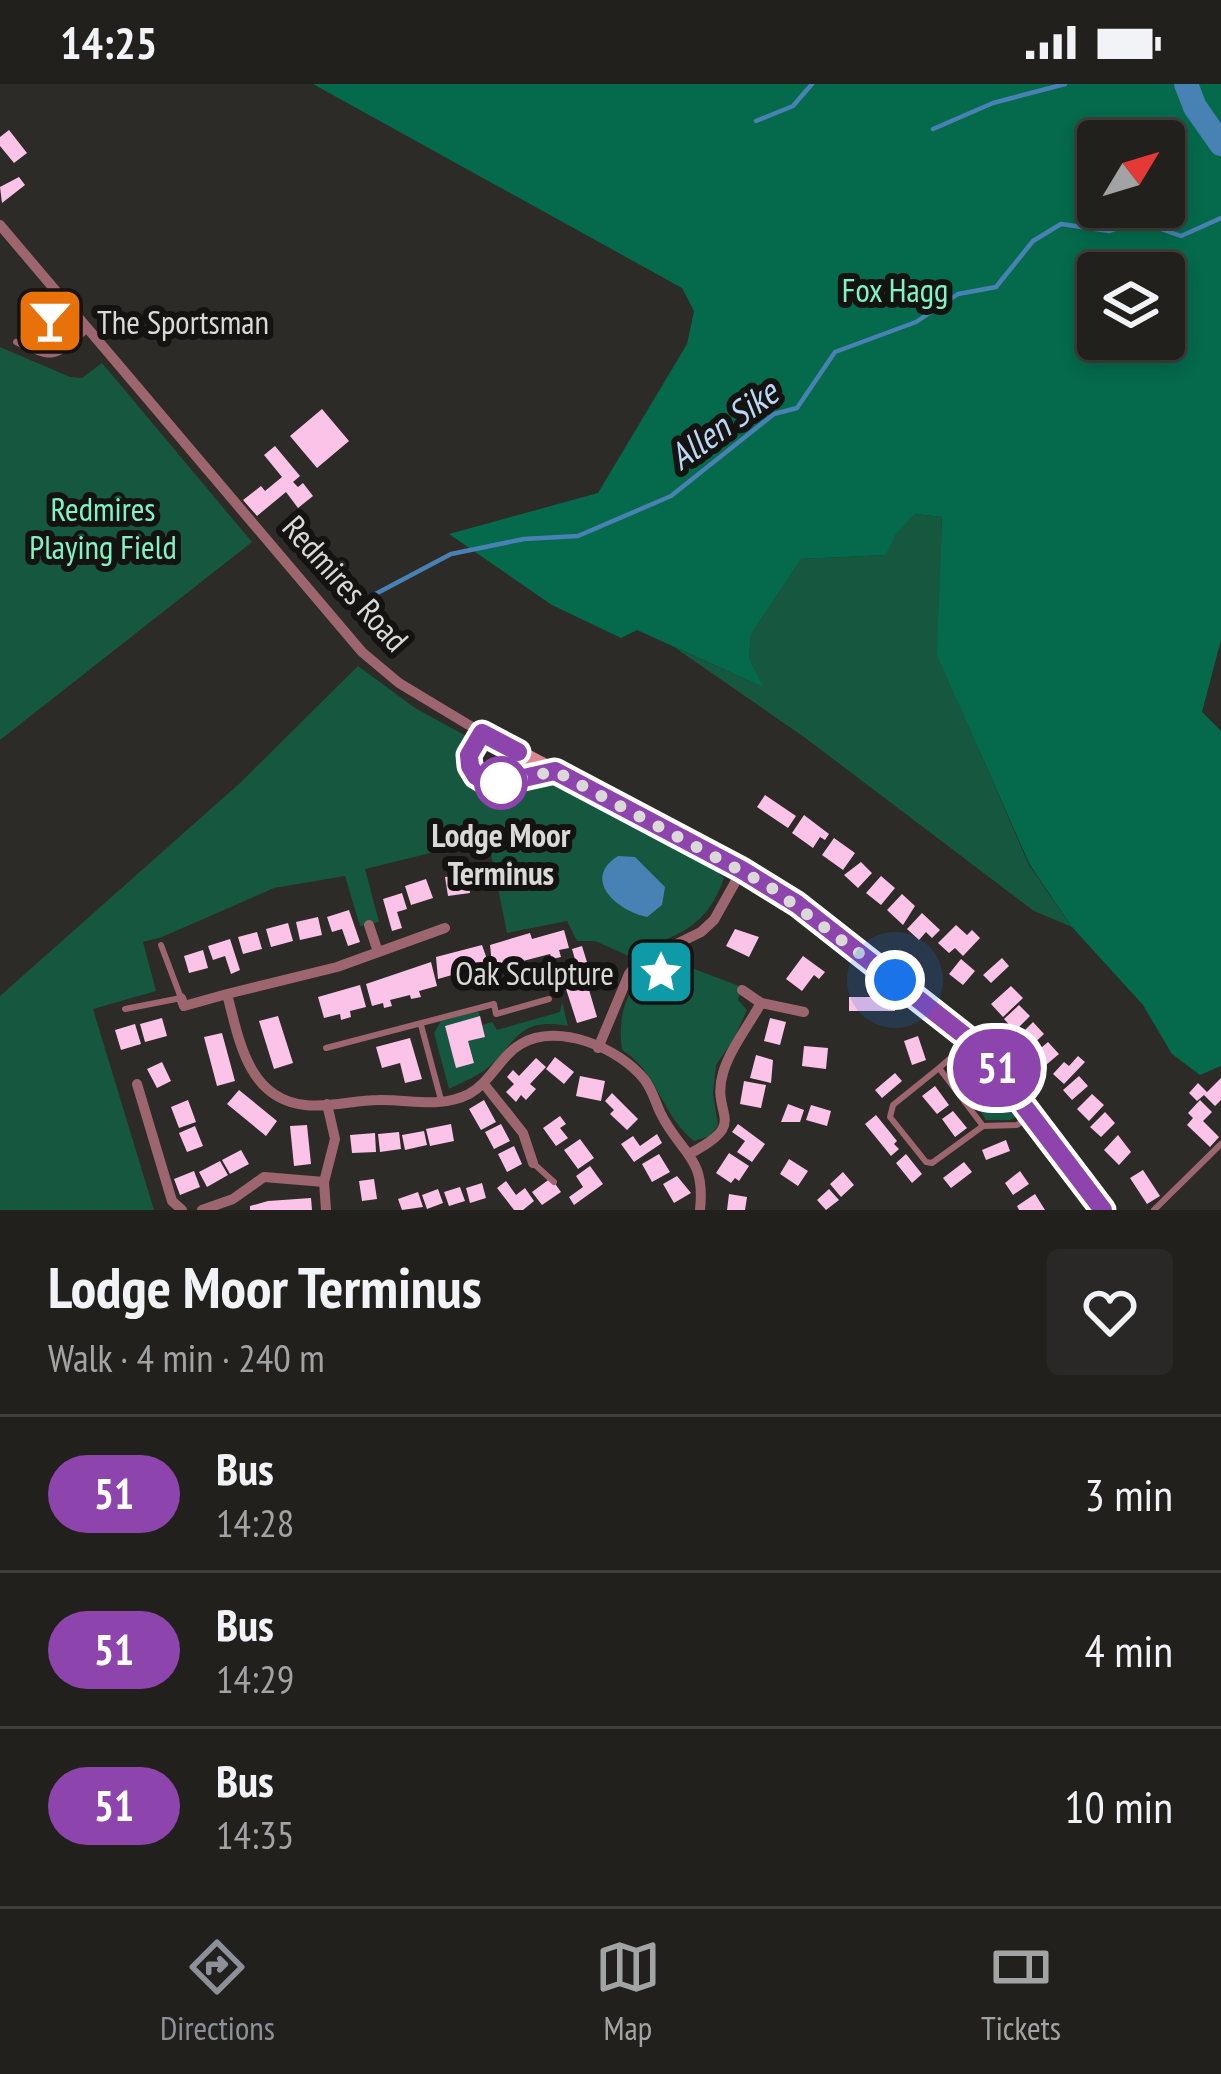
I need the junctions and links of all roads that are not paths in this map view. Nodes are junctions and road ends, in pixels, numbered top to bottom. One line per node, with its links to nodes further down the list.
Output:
1 (0, 225): 2 (street, Redmires Road)
2 (88, 329): 3 (lane); 4 (street, Redmires Road)
3 (16, 342)
4 (482, 733): 5 (street, Redmires Road); 5 (lane)
5 (555, 771): 6 (street, Redmires Road)
6 (742, 870): 19 (street, Redmires Road); 21 (street)
7 (369, 925): 10 (street)
8 (445, 928): 10 (street)
9 (160, 944): 14 (lane)
10 (378, 952): 12 (street)
11 (742, 990): 15 (street)
12 (226, 994): 14 (street); 26 (street)
13 (549, 999): 18 (lane)
14 (183, 1002): 16 (lane)
15 (761, 1003): 17 (street); 30 (street)
16 (125, 1009)
17 (804, 1012)
18 (421, 1025): 20 (lane); 25 (lane)
19 (972, 1040): 22 (lane); 27 (street, Redmires Road)
20 (326, 1048)
21 (598, 1048): 24 (street); 30 (street)
22 (939, 1068): 28 (lane); 28 (lane)
23 (136, 1084): 34 (street)
24 (484, 1084): 25 (street); 31 (street)
25 (442, 1103): 26 (street)
26 (327, 1104): 32 (street)
27 (1034, 1114): 28 (lane); 38 (street, Redmires Road)
28 (983, 1126)
29 (1221, 1144): 39 (lane)
30 (692, 1153): 37 (street)
31 (532, 1163): 33 (lane)
32 (324, 1182): 35 (street); 36 (street)
33 (554, 1182)
34 (180, 1210)
35 (202, 1210)
36 (326, 1210)
37 (700, 1210)
38 (1103, 1210)
39 (1154, 1210)

